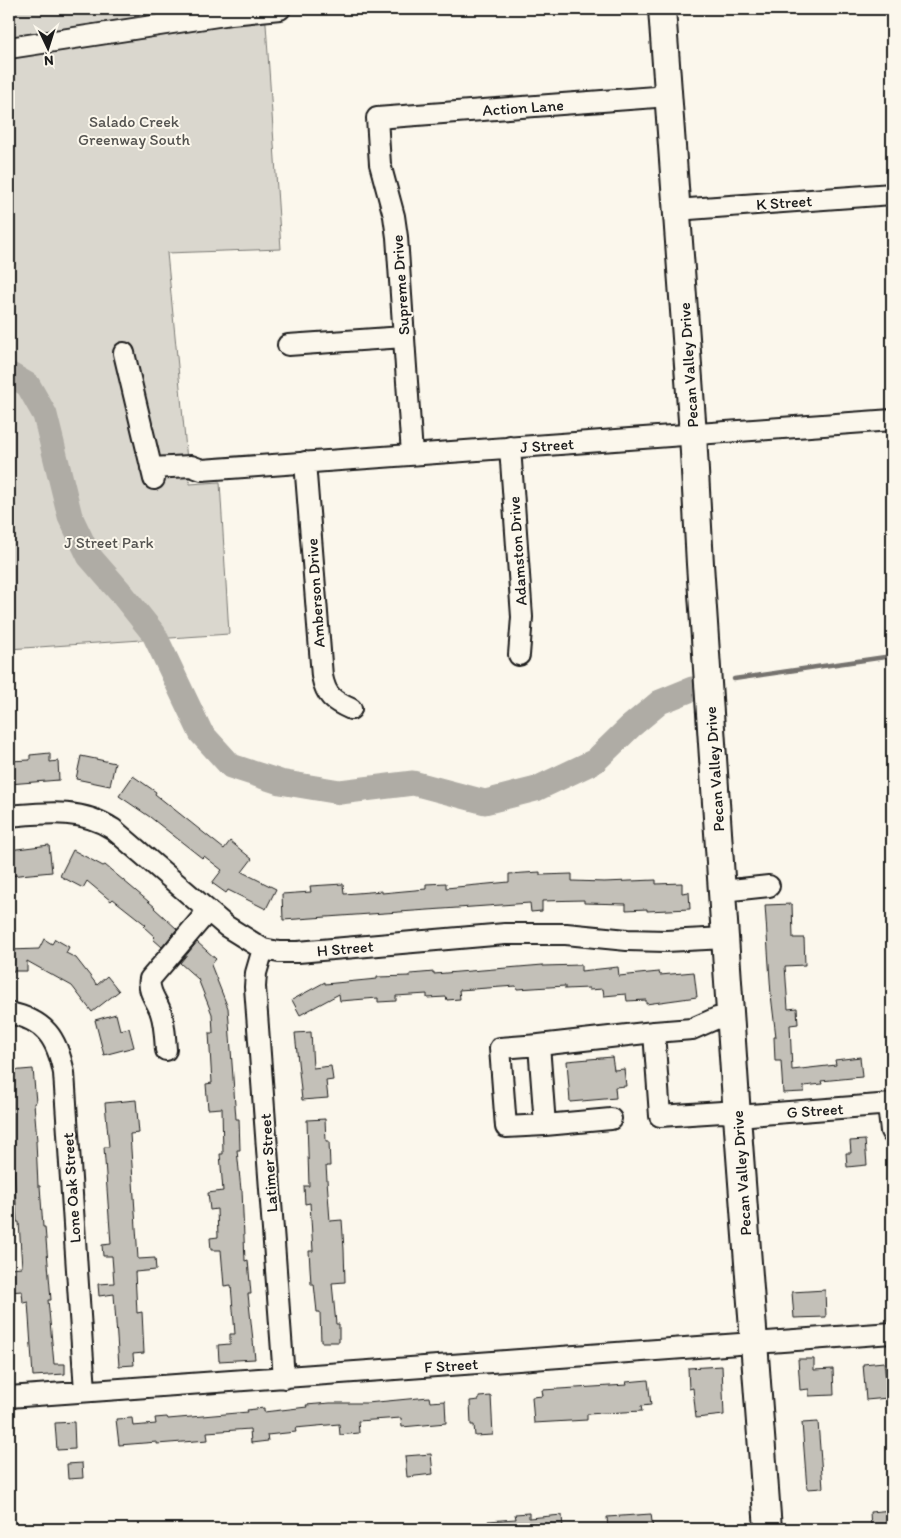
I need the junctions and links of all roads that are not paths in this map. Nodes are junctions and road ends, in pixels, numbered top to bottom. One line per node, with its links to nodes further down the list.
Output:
1 (280, 9): 3 (street)
2 (662, 9): 4 (main road, Pecan Valley Drive)
3 (9, 48)
4 (669, 96): 5 (street, Action Lane); 7 (main road, Pecan Valley Drive)
5 (377, 118): 8 (street, Supreme Drive)
6 (892, 194): 7 (street, K Street)
7 (676, 210): 12 (main road, Pecan Valley Drive)
8 (404, 337): 9 (street); 14 (street, Supreme Drive)
9 (288, 345)
10 (124, 353): 15 (street, J Street)
11 (892, 420): 12 (street, J Street)
12 (693, 434): 13 (street, J Street); 20 (main road, Pecan Valley Drive)
13 (510, 447): 14 (street, J Street); 16 (street, Adamston Drive)
14 (412, 454): 15 (street, J Street)
15 (305, 462): 17 (street, Amberson Drive)
16 (519, 655)
17 (351, 709)
18 (9, 816): 21 (street, H Street)
19 (770, 886): 20 (street)
20 (722, 891): 22 (main road, Pecan Valley Drive)
21 (208, 911): 23 (street, H Street); 28 (street)
22 (726, 938): 23 (street, H Street); 25 (main road, Pecan Valley Drive)
23 (263, 949): 36 (street, Latimer Street)
24 (9, 1013): 37 (street, Lone Oak Street)
25 (731, 1017): 26 (street); 30 (main road, Pecan Valley Drive)
26 (654, 1032): 27 (street); 30 (street, G Street)
27 (539, 1045): 32 (street); 32 (street)
28 (166, 1050)
29 (890, 1105): 30 (street, G Street); 33 (street)
30 (737, 1116): 35 (main road, Pecan Valley Drive)
31 (610, 1119): 32 (street)
32 (545, 1124)
33 (892, 1133)
34 (892, 1333): 35 (street, F Street)
35 (753, 1343): 36 (street, F Street); 39 (main road, Pecan Valley Drive)
36 (284, 1378): 37 (street, F Street)
37 (85, 1391): 38 (street, F Street)
38 (9, 1397)
39 (768, 1529)

